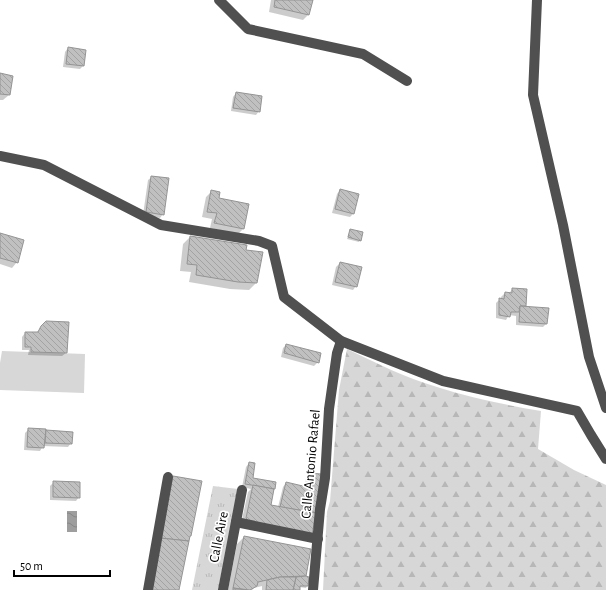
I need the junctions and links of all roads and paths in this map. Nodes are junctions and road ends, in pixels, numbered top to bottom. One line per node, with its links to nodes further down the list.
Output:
1 (219, 0): 3 (street)
2 (538, 0): 6 (street)
3 (407, 81)
4 (0, 156): 5 (street)
5 (341, 341): 7 (street); 11 (street, Calle Antonio Rafael)
6 (606, 408)
7 (606, 459)
8 (168, 477): 12 (street)
9 (242, 490): 10 (street, Calle Aire)
10 (236, 522): 11 (street); 13 (street, Calle Aire)
11 (318, 539): 14 (street, Calle Antonio Rafael)
12 (148, 590)
13 (223, 590)
14 (313, 590)

